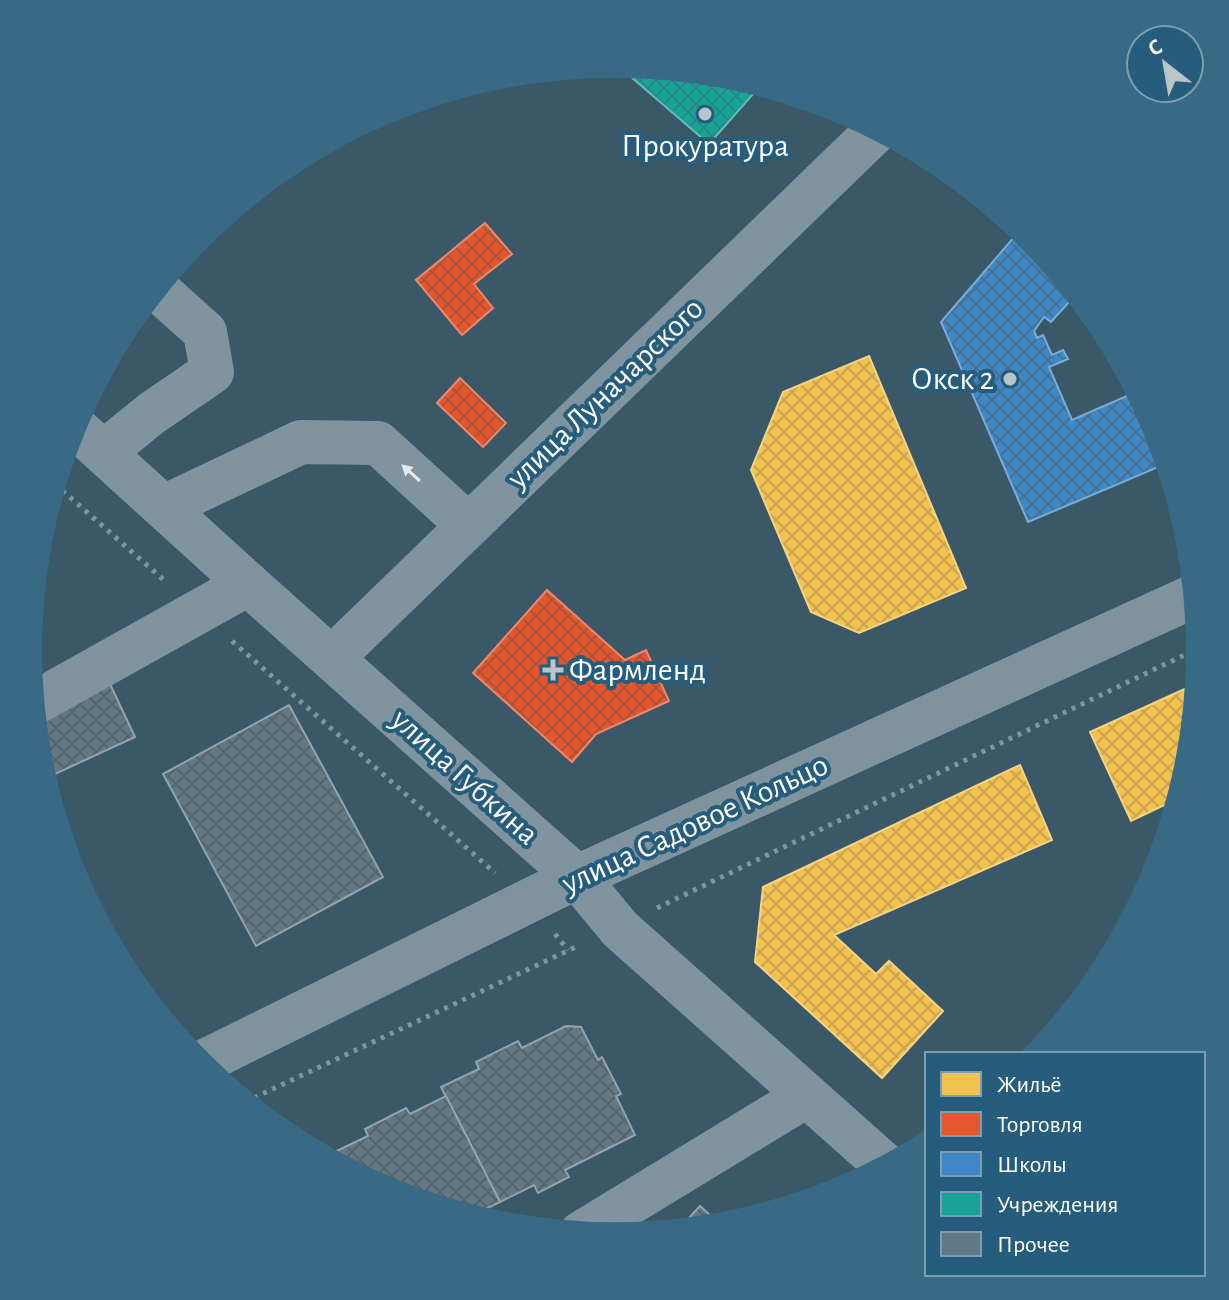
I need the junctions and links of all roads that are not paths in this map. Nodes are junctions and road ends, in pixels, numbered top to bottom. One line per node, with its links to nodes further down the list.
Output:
1 (869, 138): 5 (street, улица Луначарского)
2 (165, 296): 3 (street)
3 (88, 438): 4 (street, улица Губкина)
4 (164, 507): 5 (street, one-way to 4); 6 (street, улица Губкина)
5 (468, 525): 8 (street, улица Луначарского)
6 (248, 584): 8 (street, улица Губкина); 9 (street)
7 (1185, 600): 10 (main road, улица Садовое Кольцо)
8 (332, 658): 10 (street, улица Губкина)
9 (44, 698)
10 (577, 877): 11 (main road, улица Садовое Кольцо); 12 (street, улица Губкина)
11 (212, 1057)
12 (806, 1096): 13 (street, улица Губкина); 14 (street)
13 (877, 1158)
14 (600, 1222)

